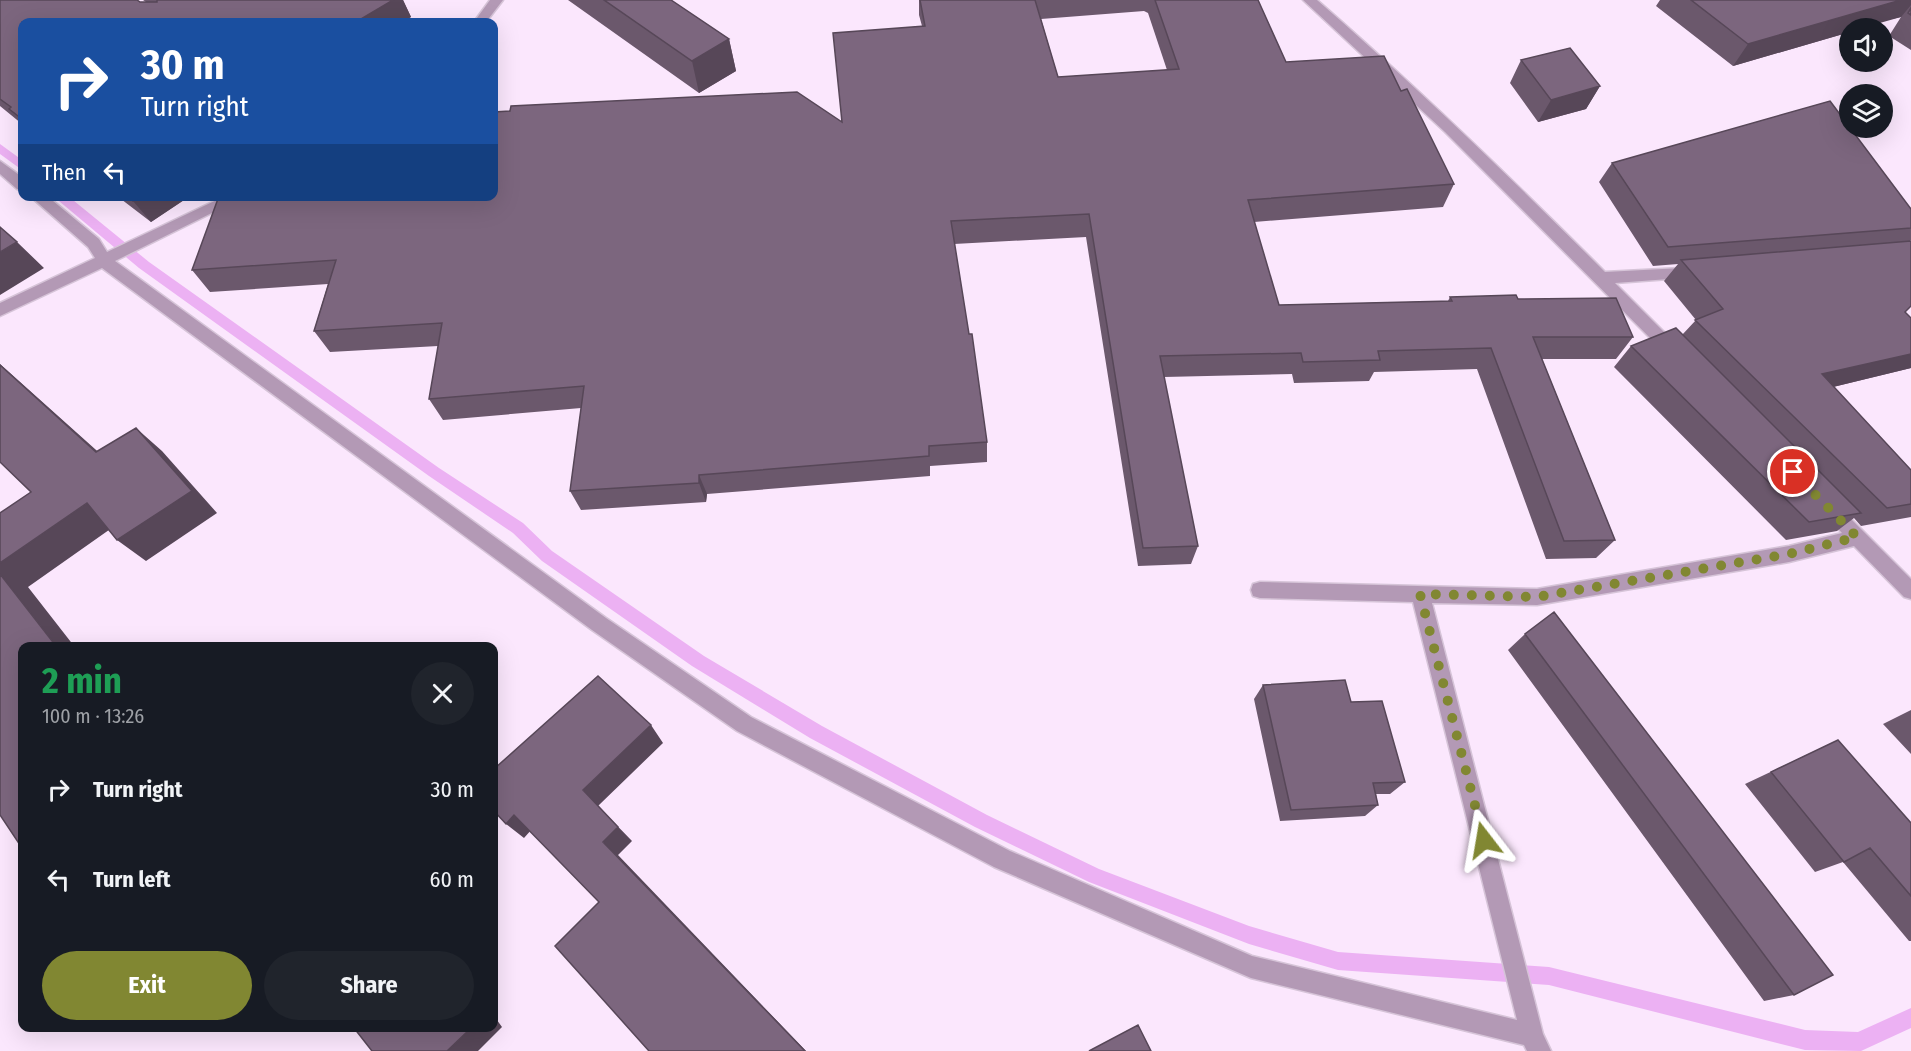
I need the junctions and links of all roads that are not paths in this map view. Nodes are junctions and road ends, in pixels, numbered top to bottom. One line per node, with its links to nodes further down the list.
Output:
1 (497, 0): 3 (street)
2 (1309, 0): 10 (street)
3 (483, 18)
4 (0, 166): 5 (street)
5 (18, 182)
6 (43, 201): 8 (street)
7 (229, 201): 8 (street)
8 (104, 261): 11 (street); 18 (street)
9 (1709, 270): 10 (street)
10 (1602, 278): 12 (street)
11 (0, 310)
12 (1684, 362)
13 (1816, 495): 14 (street)
14 (1857, 537): 16 (street); 17 (street)
15 (1260, 590): 17 (street)
16 (1911, 591)
17 (1420, 594): 18 (street)
18 (1535, 1043)

